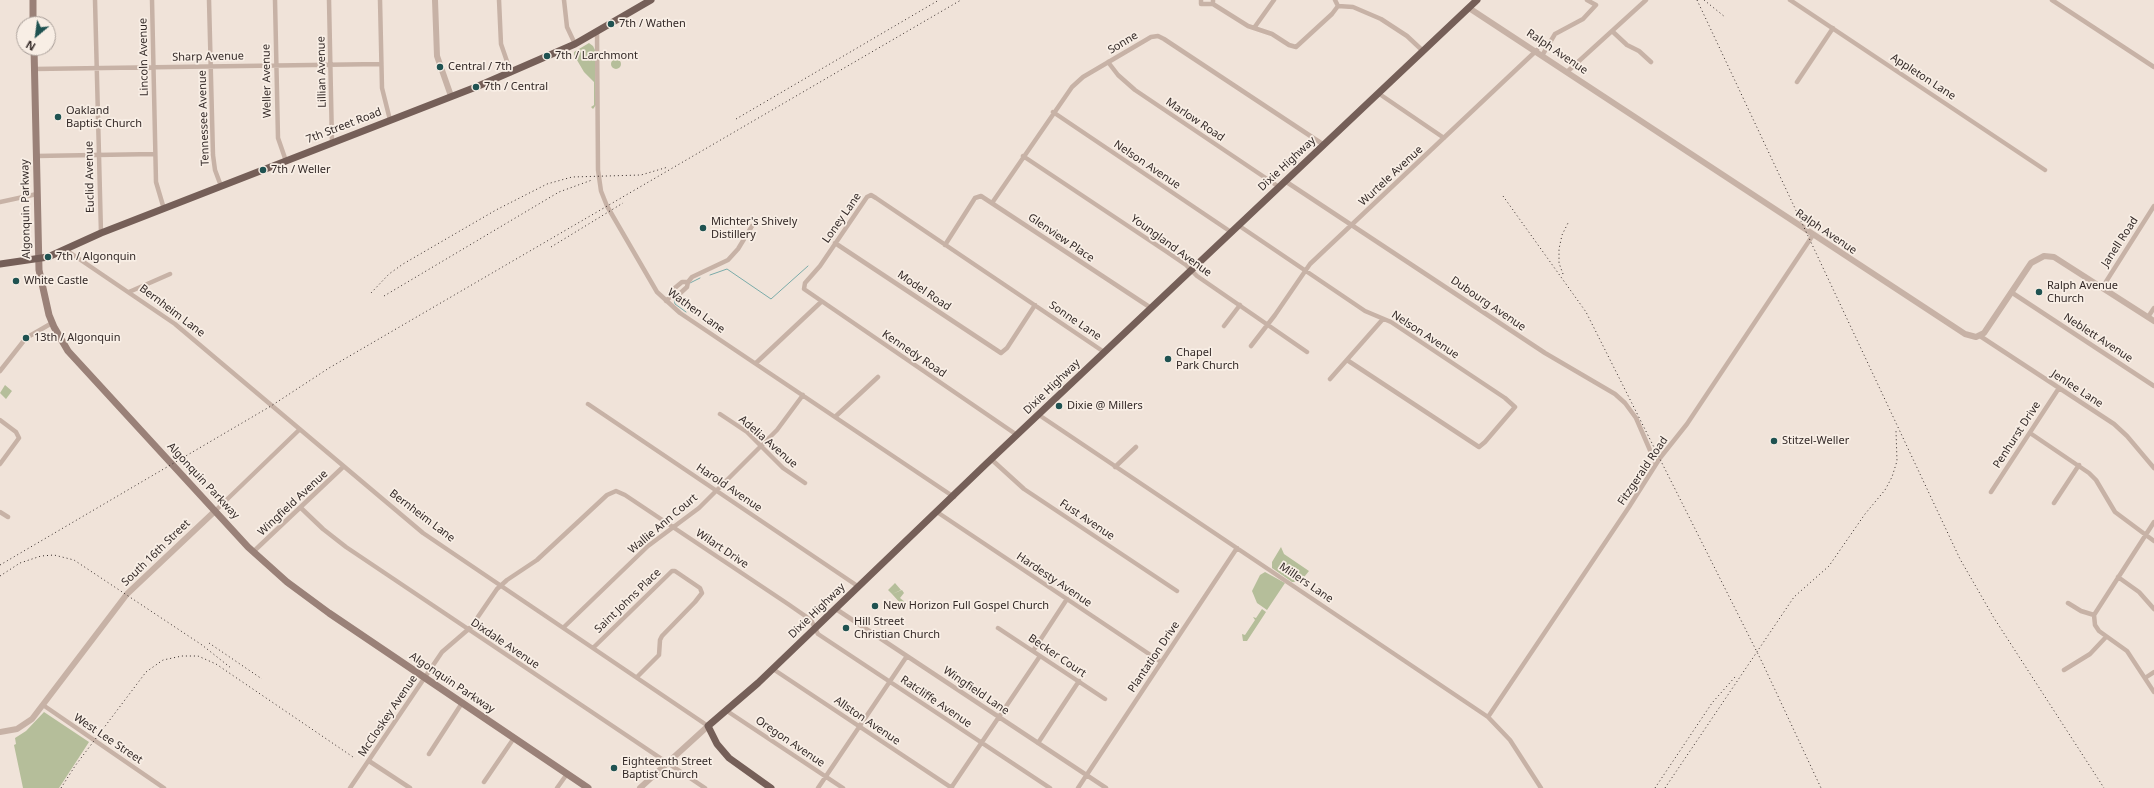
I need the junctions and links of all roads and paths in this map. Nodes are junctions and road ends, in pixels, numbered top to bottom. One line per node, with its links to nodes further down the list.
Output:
1 (33, 0): 23 (main road)
2 (95, 0): 39 (street, Euclid Avenue)
3 (152, 0): 40 (street, Lincoln Avenue)
4 (210, 0): 38 (street, Tennessee Avenue)
5 (275, 0): 37 (street, Weller Avenue)
6 (329, 0): 35 (street, Lillian Avenue)
7 (380, 0): 36 (street)
8 (435, 0): 47 (street)
9 (499, 0): 44 (street)
10 (564, 0): 28 (street)
11 (651, 0): 27 (main road, 7th Street Road)
12 (1201, 0): 20 (street)
13 (1274, 0): 24 (street)
14 (1335, 0): 21 (street)
15 (1477, 0): 22 (main road, Dixie Highway)
16 (1587, 0): 31 (street)
17 (1646, 0): 26 (street)
18 (1790, 0): 25 (street, Appleton Lane)
19 (2052, 0): 41 (street)
20 (1213, 2): 24 (street)
21 (1338, 6): 24 (street); 30 (street)
22 (1470, 8): 29 (street, Ralph Avenue); 30 (main road, Dixie Highway)
23 (33, 16)
24 (1254, 28)
25 (1833, 28): 45 (street); 58 (street, Appleton Lane)
26 (1612, 31): 34 (street); 43 (street)
27 (597, 32): 28 (main road, 7th Street Road); 87 (street, Wathen Lane)
28 (575, 44): 44 (main road, 7th Street Road)
29 (1536, 50): 31 (street, Ralph Avenue); 50 (street, Wurtele Avenue)
30 (1423, 51): 46 (main road, Dixie Highway)
31 (1543, 54): 43 (street, Ralph Avenue)
32 (34, 56): 42 (main road, Algonquin Parkway)
33 (1108, 62): 48 (street, Sonne); 52 (street, Sonne); 61 (street, Marlow Road)
34 (1651, 62)
35 (330, 64): 36 (street, Sharp Avenue); 37 (street, Sharp Avenue); 51 (street, Lillian Avenue)
36 (381, 64): 49 (street)
37 (276, 65): 38 (street, Sharp Avenue); 57 (street, Weller Avenue)
38 (211, 66): 40 (street, Sharp Avenue); 60 (street, Tennessee Avenue)
39 (97, 67): 40 (street, Sharp Avenue); 42 (street, Sharp Avenue); 54 (street, Euclid Avenue)
40 (154, 67): 53 (street, Lincoln Avenue)
41 (2154, 67)
42 (34, 69): 55 (main road, Algonquin Parkway)
43 (1568, 71): 72 (street, Ralph Avenue)
44 (511, 73): 47 (main road, 7th Street Road)
45 (1797, 82)
46 (1378, 94): 50 (street); 52 (main road, Dixie Highway)
47 (451, 96): 49 (main road, 7th Street Road)
48 (1053, 112): 56 (street, Sonne); 70 (street, Nelson Avenue)
49 (390, 120): 51 (main road, 7th Street Road)
50 (1444, 138): 67 (street, Wurtele Avenue)
51 (332, 143): 57 (main road, 7th Street Road)
52 (1324, 145): 59 (main road, Dixie Highway)
53 (155, 154): 54 (street); 66 (street, Lincoln Avenue)
54 (98, 155): 55 (street); 71 (street, Euclid Avenue)
55 (36, 156): 62 (main road, Algonquin Parkway)
56 (1023, 156): 64 (street, Sonne); 79 (street, Youngland Avenue)
57 (286, 161): 60 (main road, 7th Street Road)
58 (2045, 170)
59 (1285, 181): 61 (main road, Dixie Highway); 67 (street, Dubourg Avenue)
60 (221, 186): 66 (main road, 7th Street Road)
61 (1279, 186): 68 (main road, Dixie Highway)
62 (37, 194): 63 (street); 76 (main road, Algonquin Parkway)
63 (0, 202)
64 (992, 203): 74 (street, Glenview Place); 91 (street, Glenview Place)
65 (2154, 206): 83 (street, Janell Road)
66 (164, 209): 71 (main road, 7th Street Road)
67 (1352, 224): 78 (street, Wurtele Avenue); 123 (street, Dubourg Avenue)
68 (1238, 225): 70 (main road, Dixie Highway); 78 (street, Nelson Avenue)
69 (752, 226): 81 (street)
70 (1231, 232): 79 (main road, Dixie Highway)
71 (101, 233): 75 (main road, 7th Street Road)
72 (1813, 235): 99 (street, Ralph Avenue); 123 (street, Fitzgerald Road)
73 (836, 243): 74 (street, Loney Lane); 82 (street, Loney Lane); 89 (street, Model Road)
74 (945, 245): 89 (street, Loney Lane)
75 (66, 250): 76 (main road, 7th Street Road); 84 (street, Bernheim Lane)
76 (39, 258): 77 (main road, 7th Street Road); 96 (main road, Algonquin Parkway)
77 (0, 264)
78 (1305, 270): 94 (street, Nelson Avenue); 97 (street, Wurtele Avenue)
79 (1192, 271): 90 (street, Youngland Avenue); 91 (main road, Dixie Highway)
80 (170, 274): 84 (street)
81 (688, 282): 86 (street); 86 (street)
82 (804, 286): 88 (street, Kennedy Road)
83 (2102, 288): 85 (street); 93 (street)
84 (129, 292): 116 (street, Bernheim Lane)
85 (2011, 292): 99 (street); 108 (street, Neblett Avenue)
86 (670, 297): 87 (street)
87 (666, 301): 104 (street, Wathen Lane)
88 (821, 302): 104 (street); 118 (street, Kennedy Road)
89 (1035, 305): 101 (street, Sonne Lane)
90 (1240, 305): 97 (street, Youngland Avenue); 98 (street)
91 (1151, 308): 101 (main road, Dixie Highway)
92 (2154, 308): 93 (street)
93 (2148, 317): 95 (street)
94 (1383, 319): 103 (street); 103 (street, Nelson Avenue)
95 (2154, 321)
96 (52, 323): 105 (street); 135 (main road, Algonquin Parkway)
97 (1268, 325): 100 (street, Wurtele Avenue); 102 (street, Youngland Avenue)
98 (1224, 326)
99 (1980, 336): 109 (street, Jenlee Lane)
100 (1251, 346)
101 (1104, 352): 113 (main road, Dixie Highway)
102 (1307, 352)
103 (1347, 360): 107 (street)
104 (756, 363): 110 (street, Wathen Lane)
105 (0, 371)
106 (878, 377): 114 (street)
107 (1330, 379)
108 (2154, 386)
109 (2059, 388): 117 (street, Penhurst Drive); 127 (street, Jenlee Lane)
110 (802, 395): 114 (street, Wathen Lane); 119 (street, Wallie Ann Court)
111 (588, 404): 129 (street, Harold Avenue)
112 (720, 414): 119 (street, Adelia Avenue)
113 (1039, 415): 118 (main road, Dixie Highway); 126 (street, Millers Lane)
114 (836, 416): 132 (street, Wathen Lane)
115 (0, 420): 122 (street)
116 (299, 430): 125 (street, Bernheim Lane); 135 (street, South 16th Street)
117 (2030, 432): 124 (street); 131 (street, Penhurst Drive)
118 (1017, 435): 121 (main road, Dixie Highway)
119 (761, 447): 128 (street, Adelia Avenue); 129 (street, Wallie Ann Court)
120 (1136, 447): 126 (street)
121 (991, 460): 132 (main road, Dixie Highway); 148 (street, Fust Avenue)
122 (0, 464)
123 (1656, 464): 178 (street, Fitzgerald Road)
124 (2079, 465): 133 (street); 141 (street)
125 (343, 467): 134 (street, Wingfield Avenue); 146 (street, Bernheim Lane)
126 (1115, 467): 143 (street, Millers Lane)
127 (2154, 468)
128 (805, 483)
129 (716, 489): 140 (street, Wallie Ann Court); 147 (street, Harold Avenue)
130 (613, 491): 140 (street, Wilart Drive); 146 (street, McCloskey Avenue)
131 (1991, 492)
132 (954, 497): 137 (main road, Dixie Highway)
133 (2054, 503)
134 (301, 508): 144 (street, Wingfield Avenue); 157 (street, Dixdale Avenue)
135 (215, 511): 144 (main road, Algonquin Parkway); 175 (street, South 16th Street)
136 (0, 512): 138 (street)
137 (937, 512): 147 (main road, Dixie Highway); 149 (street, Hardesty Avenue)
138 (8, 518)
139 (2154, 522): 141 (street)
140 (672, 527): 154 (street, Wallie Ann Court); 155 (street, Wilart Drive)
141 (2145, 535): 142 (street); 145 (street)
142 (2154, 541)
143 (1237, 548): 163 (street, Plantation Drive); 178 (street, Millers Lane)
144 (253, 552): 167 (main road, Algonquin Parkway)
145 (2118, 576): 152 (street); 153 (street)
146 (501, 585): 154 (street, Bernheim Lane); 157 (street, McCloskey Avenue)
147 (859, 587): 151 (main road, Dixie Highway)
148 (1177, 592)
149 (1067, 599): 160 (street); 163 (street, Hardesty Avenue)
150 (2068, 603): 153 (street)
151 (836, 608): 155 (main road, Dixie Highway); 161 (street, Wingfield Lane)
152 (2154, 610)
153 (2094, 614): 158 (street)
154 (564, 628): 159 (street, Bernheim Lane)
155 (816, 628): 164 (main road, Dixie Highway); 170 (street, Ratcliffe Avenue)
156 (998, 628): 160 (street, Becker Court)
157 (469, 630): 167 (street, McCloskey Avenue); 187 (street, Dixdale Avenue)
158 (2106, 637): 165 (street); 169 (street)
159 (593, 648): 168 (street, Bernheim Lane); 168 (street, Saint Johns Place)
160 (1033, 651): 162 (street, Becker Court)
161 (907, 656): 170 (street); 177 (street, Wingfield Lane)
162 (1040, 656): 171 (street, Becker Court); 177 (street)
163 (1161, 662): 189 (street, Plantation Drive)
164 (773, 669): 176 (main road, Dixie Highway); 180 (street, Allston Avenue)
165 (2064, 670)
166 (2154, 672): 169 (street)
167 (425, 678): 174 (main road, Algonquin Parkway); 186 (street, McCloskey Avenue)
168 (637, 678): 179 (street, Bernheim Lane)
169 (2145, 678): 172 (street)
170 (890, 681): 180 (street); 183 (street, Ratcliffe Avenue)
171 (1079, 681): 173 (street, Becker Court); 184 (street)
172 (2154, 692)
173 (1105, 698)
174 (462, 703): 182 (main road, Algonquin Parkway); 185 (street)
175 (43, 705): 181 (street, South 16th Street); 192 (street, West Lee Street)
176 (727, 711): 179 (main road, Dixie Highway); 190 (street, Oregon Avenue)
177 (999, 717): 183 (street); 184 (street, Wingfield Lane)
178 (1488, 717): 206 (street, Millers Lane)
179 (708, 726): 187 (street, Dixie Highway); 199 (main road, Bernheim Lane)
180 (859, 726): 190 (street); 202 (street, Allston Avenue)
181 (0, 732)
182 (514, 738): 188 (main road, Algonquin Parkway); 191 (street)
183 (981, 743): 202 (street); 203 (street, Ratcliffe Avenue)
184 (1038, 743): 189 (street, Wingfield Lane)
185 (429, 754)
186 (369, 760): 193 (street, McCloskey Avenue); 194 (street)
187 (668, 762): 197 (street, Dixie Highway); 198 (street, Dixdale Avenue)
188 (567, 774): 195 (street); 196 (main road, Algonquin Parkway)
189 (1086, 775): 204 (street, Plantation Drive); 205 (street, Wingfield Lane)
190 (826, 777): 200 (street); 201 (street, Oregon Avenue)
191 (484, 782)
192 (164, 788)
193 (350, 788)
194 (410, 788)
195 (557, 788)
196 (588, 788)
197 (640, 788)
198 (705, 788)
199 (771, 788)
200 (818, 788)
201 (843, 788)
202 (952, 788)
203 (1050, 788)
204 (1078, 788)
205 (1106, 788)
206 (1541, 788)

